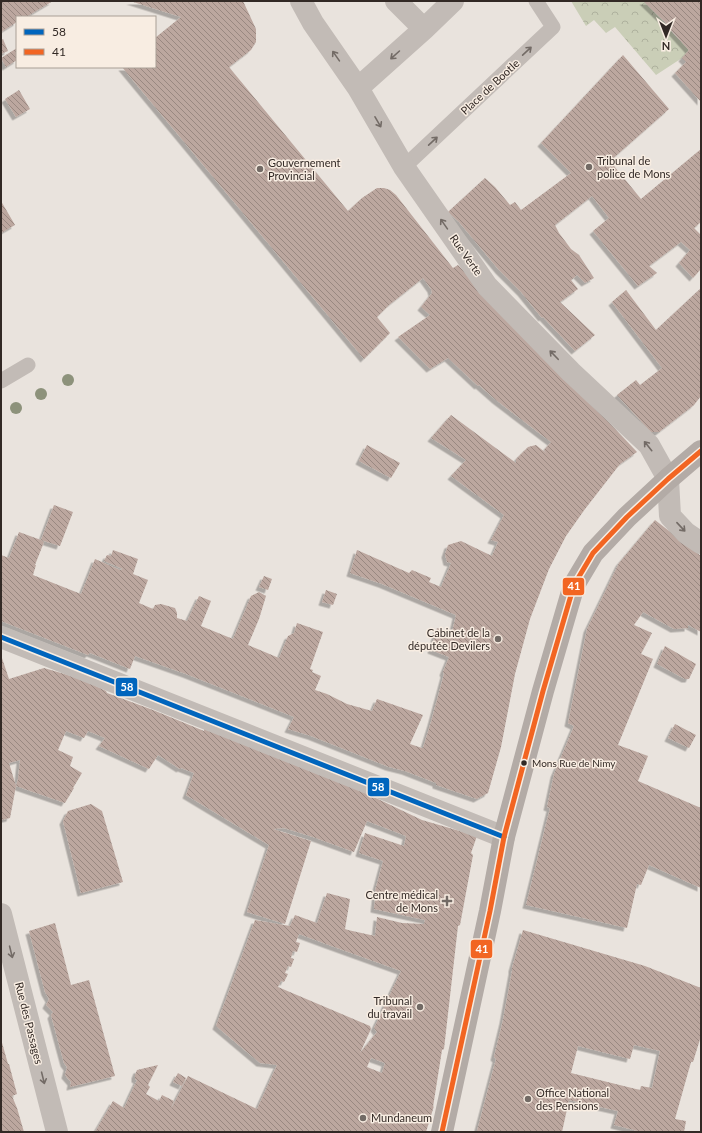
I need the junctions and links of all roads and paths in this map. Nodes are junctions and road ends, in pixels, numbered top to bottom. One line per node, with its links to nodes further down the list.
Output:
1 (301, 1): 6 (street, Rue Verte, one-way to 1)
2 (396, 1): 5 (street)
3 (453, 1): 5 (street)
4 (536, 1): 7 (lane, Place de Bootle, one-way to 4)
5 (424, 29): 6 (street, one-way to 6)
6 (358, 88): 7 (street, Rue Verte, one-way to 7)
7 (404, 167): 11 (street, Rue Verte, one-way to 7)
8 (28, 365): 9 (lane)
9 (1, 381)
10 (701, 451): 11 (street)
11 (668, 479): 12 (street, one-way to 12); 14 (street)
12 (701, 543)
13 (1, 637): 14 (street)
14 (504, 837): 17 (street)
15 (1, 914): 16 (street, Rue des Passages, one-way to 16)
16 (56, 1132)
17 (442, 1132)

